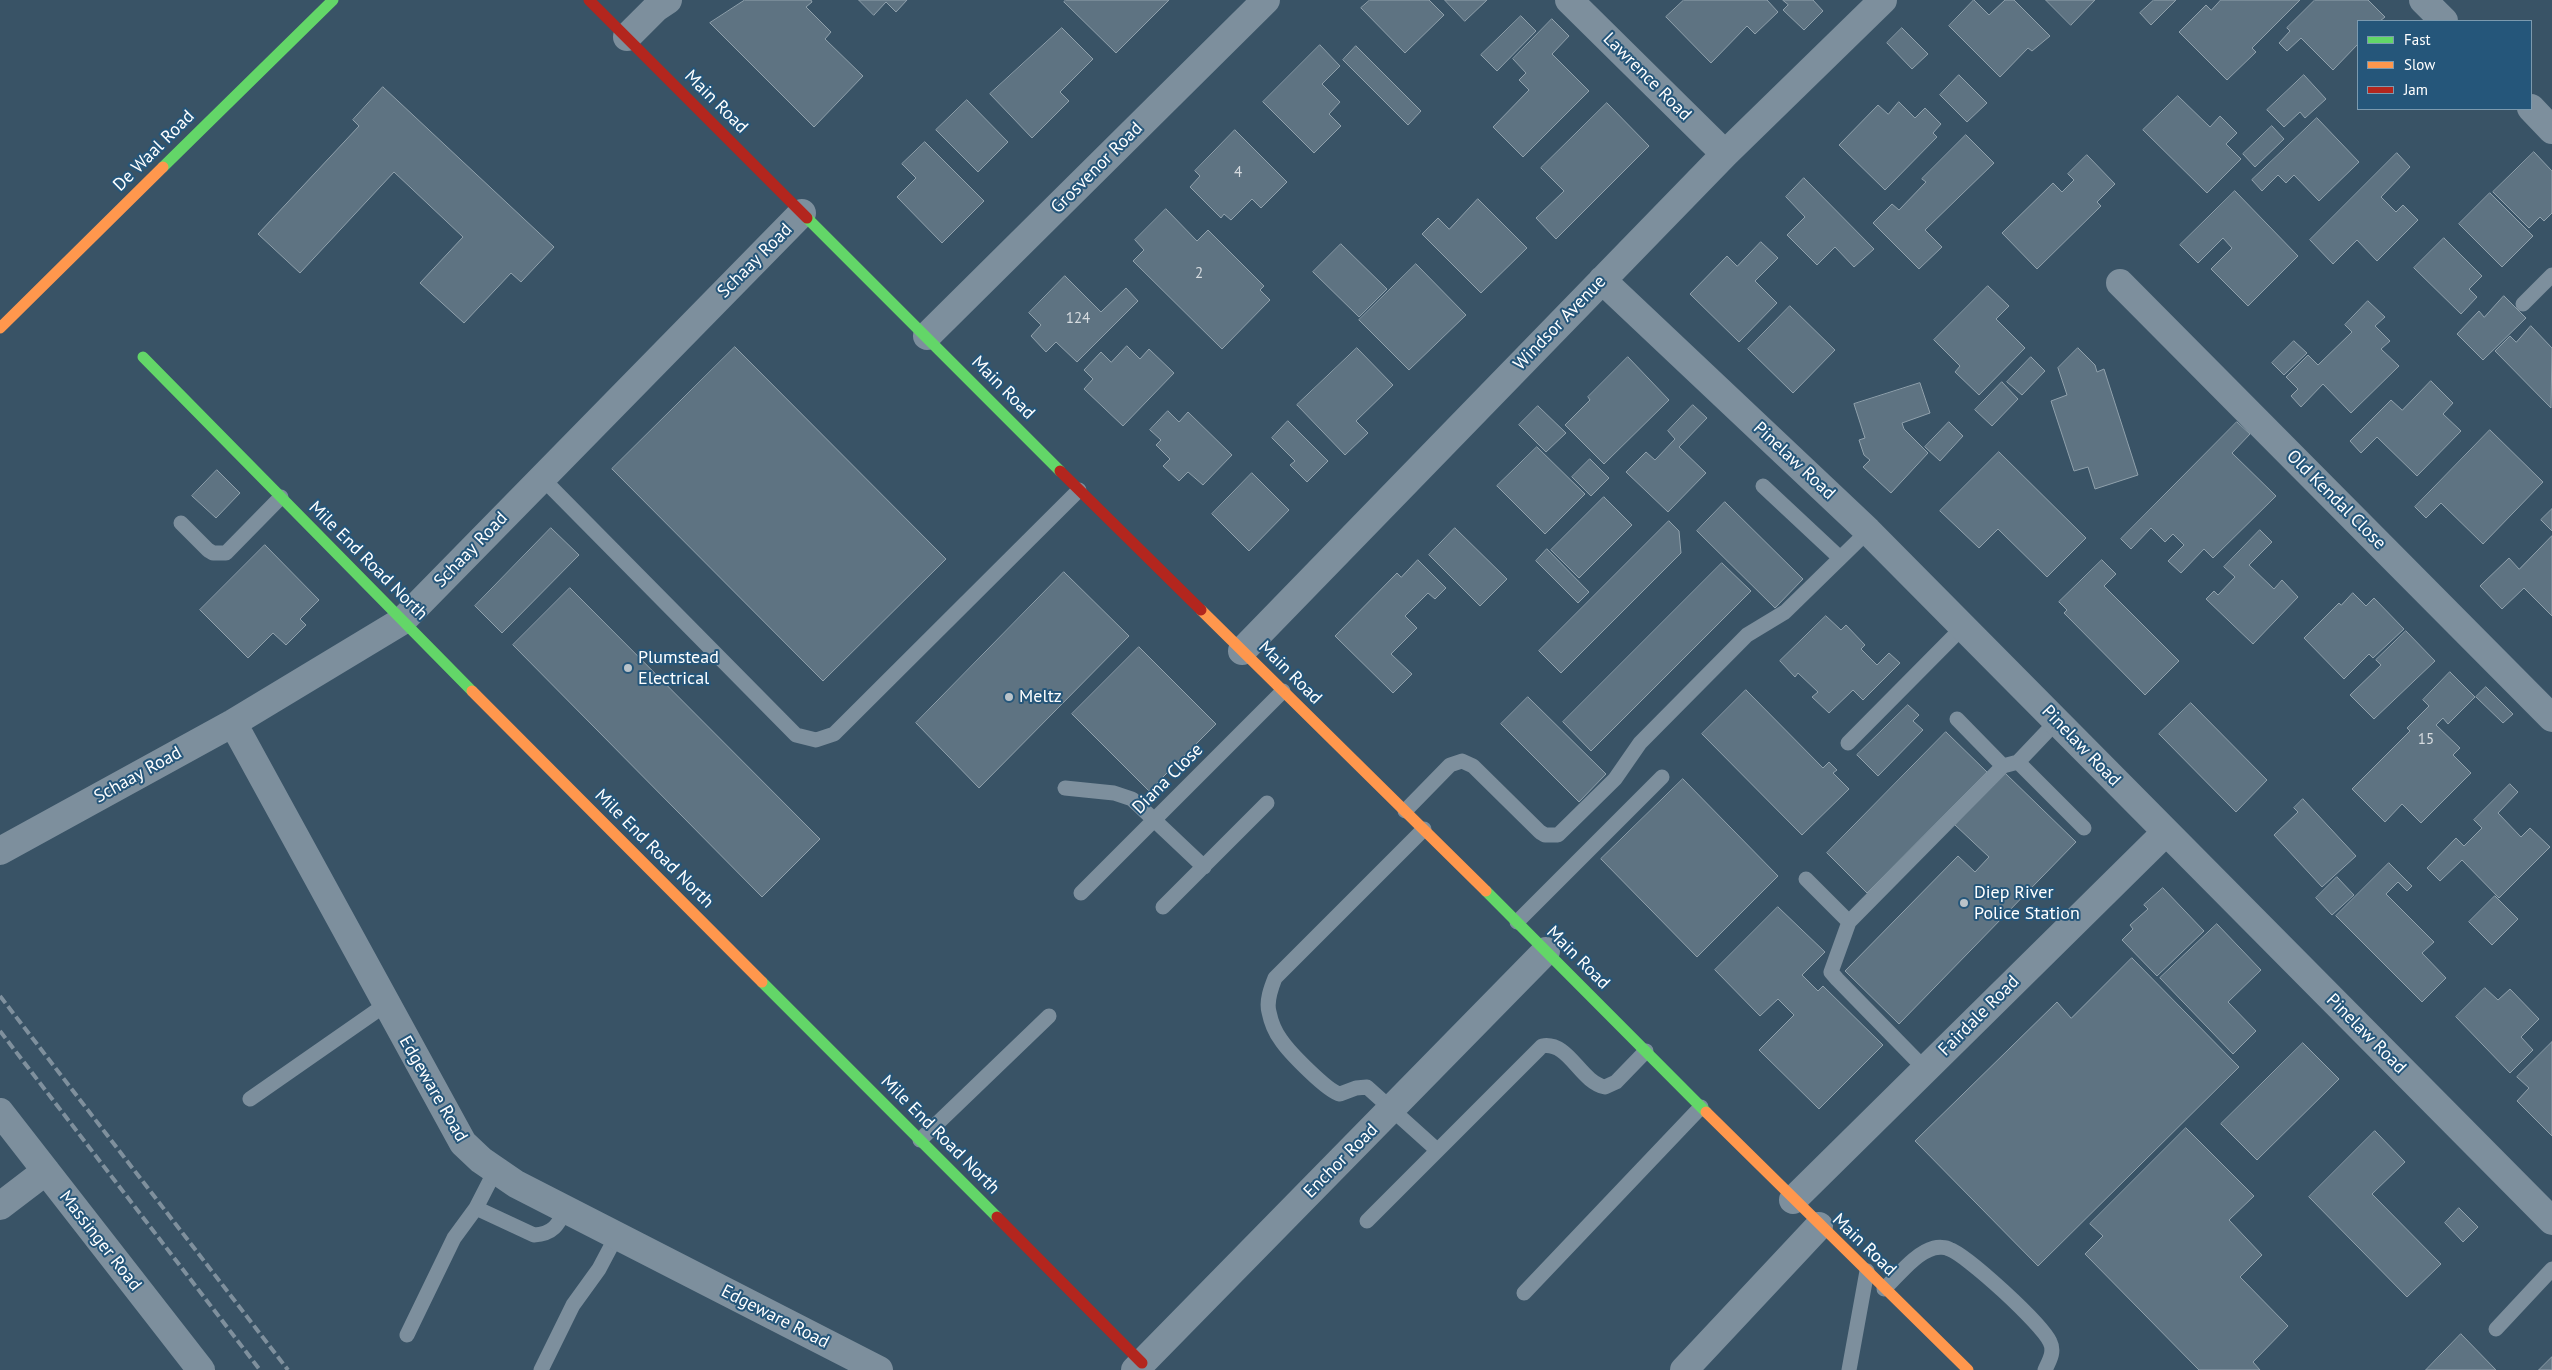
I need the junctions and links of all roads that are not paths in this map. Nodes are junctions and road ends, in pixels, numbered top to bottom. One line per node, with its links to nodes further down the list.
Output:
1 (333, 0): 18 (main road, De Waal Road)
2 (589, 0): 9 (main road, Main Road)
3 (668, 0): 9 (street)
4 (1266, 0): 19 (street, Grosvenor Road)
5 (1569, 0): 12 (street, Lawrence Road)
6 (1883, 0): 12 (street, Windsor Avenue)
7 (2423, 0): 8 (street)
8 (2443, 20)
9 (627, 36): 13 (main road, Main Road)
10 (2532, 109): 11 (street)
11 (2552, 130)
12 (1725, 154): 15 (street, Windsor Avenue)
13 (802, 213): 19 (main road, Main Road); 21 (street, Schaay Road)
14 (2552, 276): 17 (lane)
15 (1602, 280): 26 (street, Pinelaw Road); 30 (street, Windsor Avenue)
16 (2120, 283): 32 (street, Old Kendal Close)
17 (2523, 304)
18 (0, 328)
19 (927, 336): 23 (main road, Main Road)
20 (143, 357): 24 (main road, Mile End Road North)
21 (542, 478): 23 (lane); 28 (street, Schaay Road)
22 (1763, 486): 27 (lane)
23 (1079, 490): 30 (main road, Main Road)
24 (281, 497): 25 (lane); 28 (main road, Mile End Road North)
25 (181, 524)
26 (1868, 532): 27 (lane); 29 (street, Pinelaw Road)
27 (1840, 558): 41 (lane)
28 (402, 621): 35 (street, Schaay Road); 62 (main road, Mile End Road North)
29 (1963, 627): 34 (street, Pinelaw Road); 36 (lane)
30 (1242, 651): 31 (main road, Main Road)
31 (1283, 691): 41 (main road, Main Road); 42 (lane, Diana Close)
32 (2552, 718)
33 (1957, 719): 37 (lane)
34 (2057, 721): 37 (lane); 45 (street, Pinelaw Road)
35 (233, 723): 46 (street, Schaay Road); 54 (street, Edgeware Road)
36 (1848, 743)
37 (2010, 764): 43 (lane); 52 (lane)
38 (1662, 777): 51 (lane)
39 (1064, 788): 42 (lane)
40 (1267, 803): 47 (lane)
41 (1405, 811): 44 (main road, Main Road)
42 (1154, 819): 47 (lane); 49 (lane, Diana Close)
43 (2084, 828)
44 (1424, 829): 51 (main road, Main Road); 60 (lane)
45 (2166, 832): 57 (street, Fairdale Road); 71 (street, Pinelaw Road)
46 (0, 851)
47 (1204, 867): 50 (lane)
48 (1806, 879): 52 (lane)
49 (1081, 893)
50 (1163, 907)
51 (1517, 922): 53 (main road, Main Road)
52 (1849, 922): 57 (lane)
53 (1546, 951): 56 (main road, Main Road); 60 (street, Enchor Road)
54 (385, 1005): 58 (lane); 65 (street, Edgeware Road)
55 (1050, 1016): 62 (lane)
56 (1646, 1051): 59 (main road, Main Road); 63 (lane)
57 (1925, 1069): 66 (street, Fairdale Road)
58 (250, 1098)
59 (1701, 1107): 66 (main road, Main Road); 77 (lane)
60 (1392, 1109): 63 (lane); 80 (street, Enchor Road)
61 (0, 1112): 64 (street, Massinger Road)
62 (920, 1140): 80 (main road, Mile End Road North)
63 (1437, 1150): 70 (lane)
64 (46, 1170): 67 (street); 81 (street, Massinger Road)
65 (495, 1171): 68 (lane); 69 (street, Edgeware Road)
66 (1793, 1200): 72 (main road, Main Road)
67 (0, 1206)
68 (476, 1208): 69 (lane); 79 (lane)
69 (566, 1209): 73 (street, Edgeware Road)
70 (1367, 1221)
71 (2552, 1221)
72 (1819, 1226): 75 (main road, Main Road); 84 (street)
73 (616, 1236): 82 (lane); 83 (street, Edgeware Road)
74 (2552, 1269): 78 (lane)
75 (1867, 1271): 76 (main road, Main Road); 85 (lane)
76 (1884, 1289): 86 (main road, Main Road); 87 (lane)
77 (1524, 1293)
78 (2496, 1329)
79 (407, 1335)
80 (1139, 1366)
81 (200, 1370)
82 (541, 1370)
83 (879, 1370)
84 (1684, 1370)
85 (1849, 1370)
86 (1968, 1370)
87 (2045, 1370)

